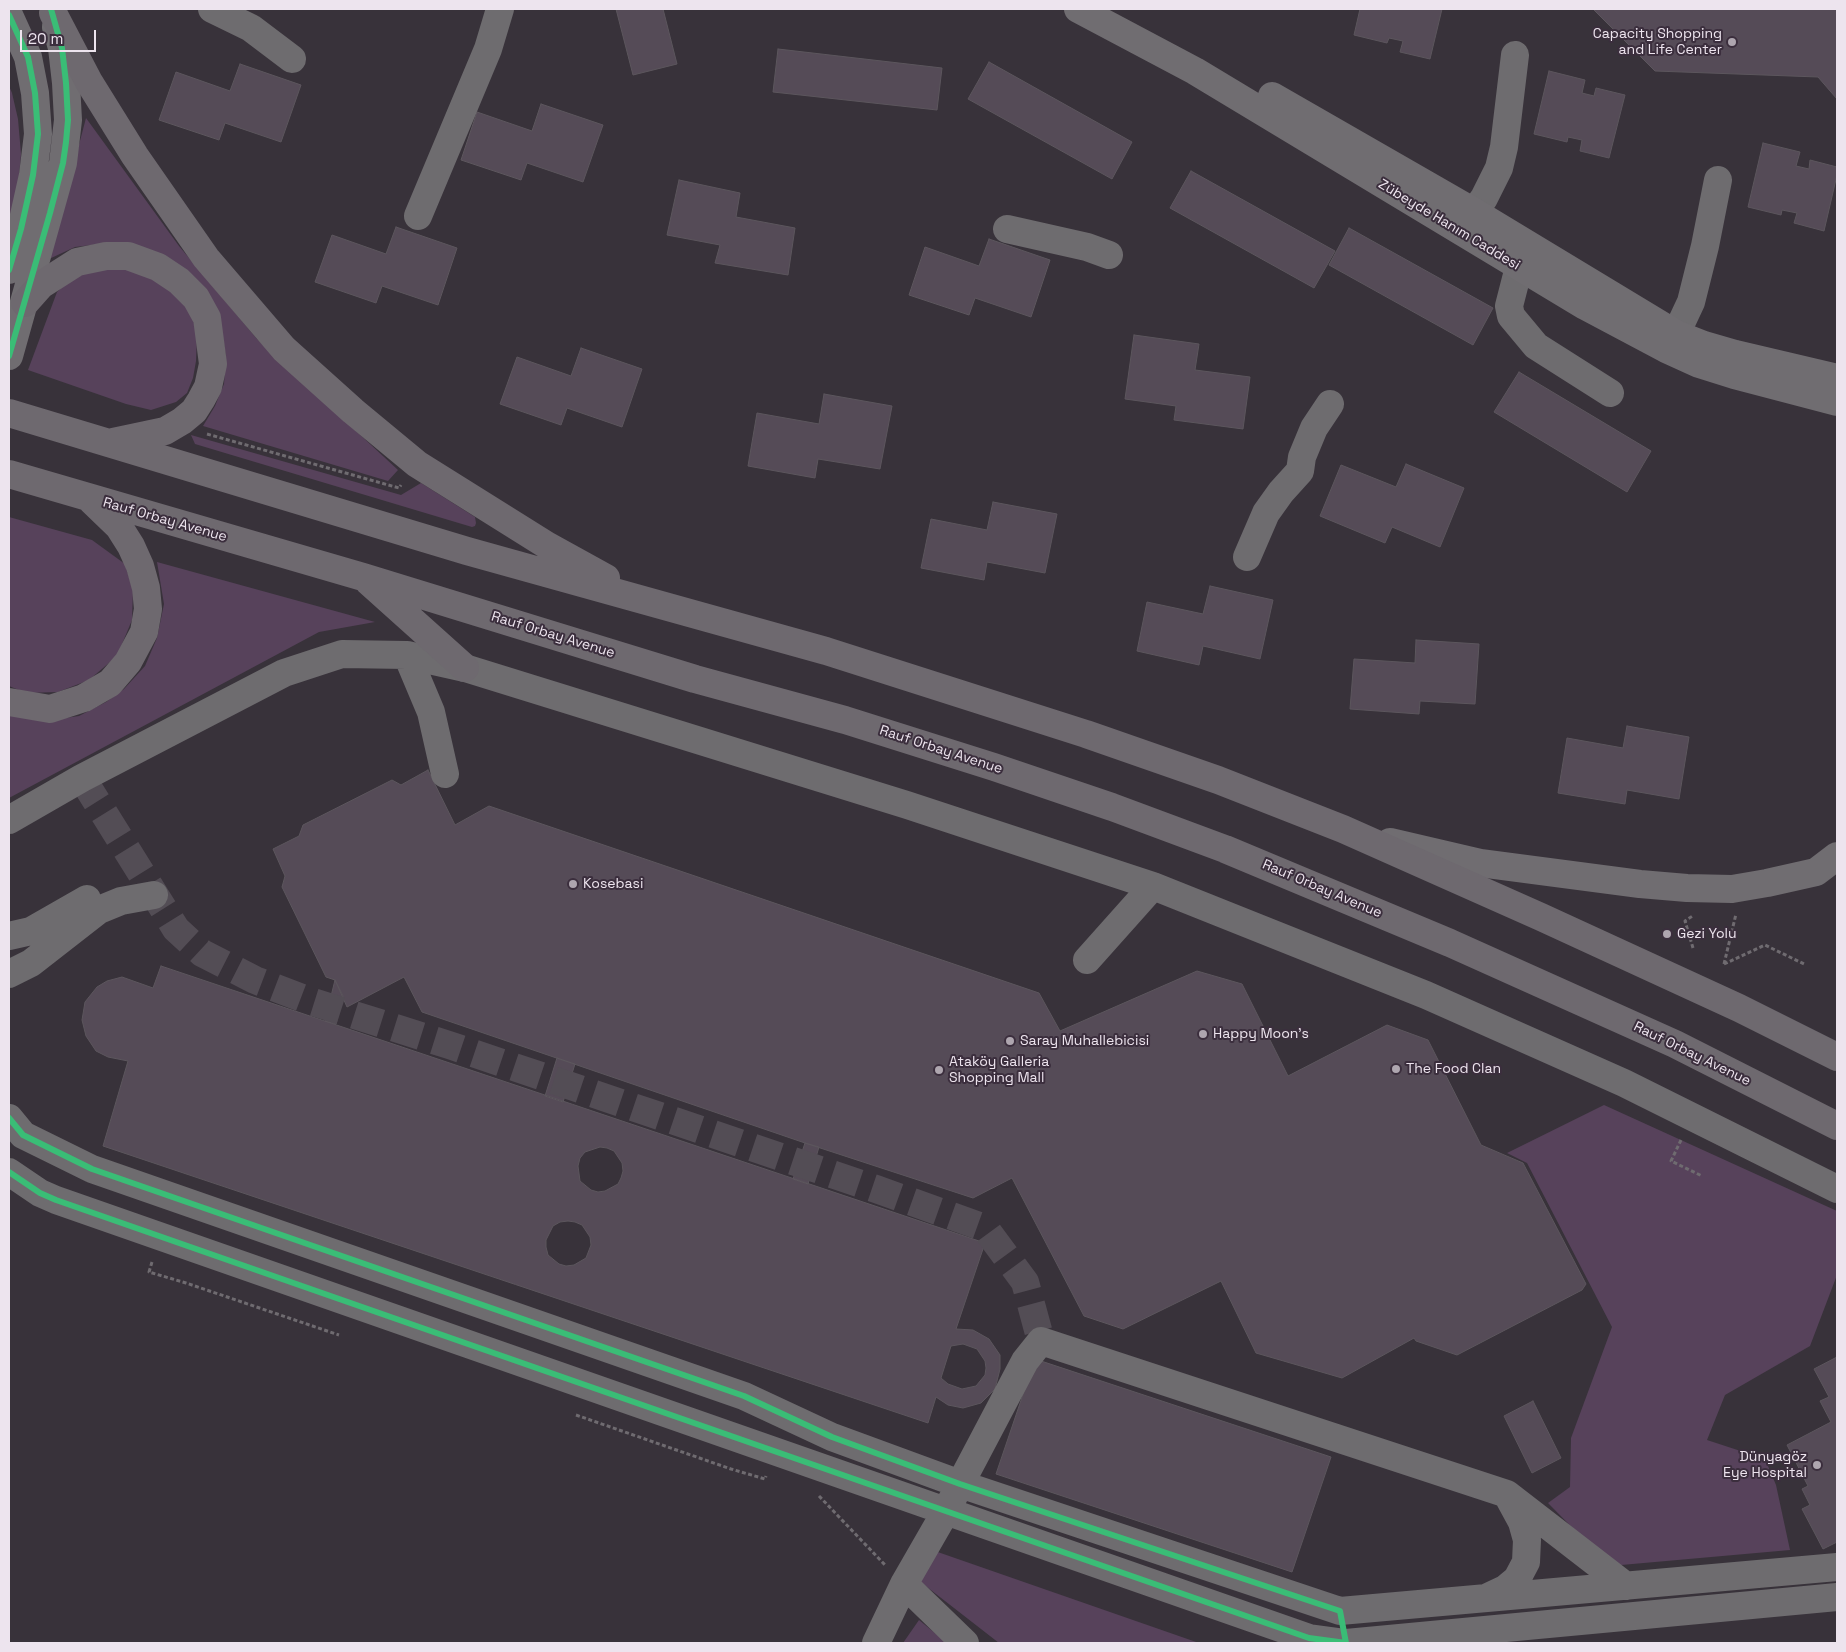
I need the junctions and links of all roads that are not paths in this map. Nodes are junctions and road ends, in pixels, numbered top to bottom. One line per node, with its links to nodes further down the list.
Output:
1 (212, 9): 8 (street)
2 (500, 9): 11 (street)
3 (1078, 9): 14 (main road, Zübeyde Hanım Caddesi)
4 (1117, 9): 10 (main road, Zübeyde Hanım Caddesi)
5 (52, 11): 16 (main road); 30 (highway)
6 (9, 15): 15 (main road)
7 (1515, 56): 10 (street)
8 (292, 59)
9 (1718, 180): 17 (street)
10 (1474, 212): 17 (main road, Zübeyde Hanım Caddesi)
11 (418, 216)
12 (1007, 229): 13 (street)
13 (1109, 255)
14 (1520, 267): 17 (main road, Zübeyde Hanım Caddesi); 21 (street)
15 (9, 270)
16 (25, 303): 18 (main road); 25 (highway)
17 (1671, 341): 20 (main road, Zübeyde Hanım Caddesi)
18 (9, 356)
19 (1837, 378): 20 (main road, Zübeyde Hanım Caddesi)
20 (1804, 383): 22 (main road, Zübeyde Hanım Caddesi)
21 (1610, 393)
22 (1837, 402)
23 (1330, 404): 28 (street)
24 (9, 413): 25 (highway)
25 (110, 443): 30 (highway)
26 (9, 474): 27 (highway, Rauf Orbay Avenue)
27 (89, 498): 29 (highway, Rauf Orbay Avenue); 33 (highway)
28 (1247, 557)
29 (363, 577): 32 (highway); 44 (highway, Rauf Orbay Avenue)
30 (646, 600): 36 (highway)
31 (407, 655): 32 (street); 34 (street); 35 (street)
32 (465, 668): 38 (street)
33 (9, 702)
34 (445, 774)
35 (9, 820)
36 (1343, 829): 37 (main road); 42 (highway)
37 (1837, 856)
38 (1153, 886): 40 (street); 46 (street)
39 (9, 936): 41 (street)
40 (1087, 960)
41 (9, 974)
42 (1837, 1057)
43 (9, 1118): 47 (street)
44 (1837, 1126)
45 (9, 1172): 49 (street)
46 (1837, 1189)
47 (960, 1484): 48 (street); 49 (street); 55 (street)
48 (1507, 1494): 52 (street); 54 (street)
49 (946, 1511): 51 (street); 58 (street)
50 (1837, 1567): 52 (street)
51 (904, 1584): 56 (street); 57 (street)
52 (1626, 1586): 54 (street)
53 (1837, 1597): 58 (street)
54 (1486, 1598): 55 (street)
55 (1340, 1611): 58 (street)
56 (876, 1643)
57 (965, 1643)
58 (1346, 1643)

